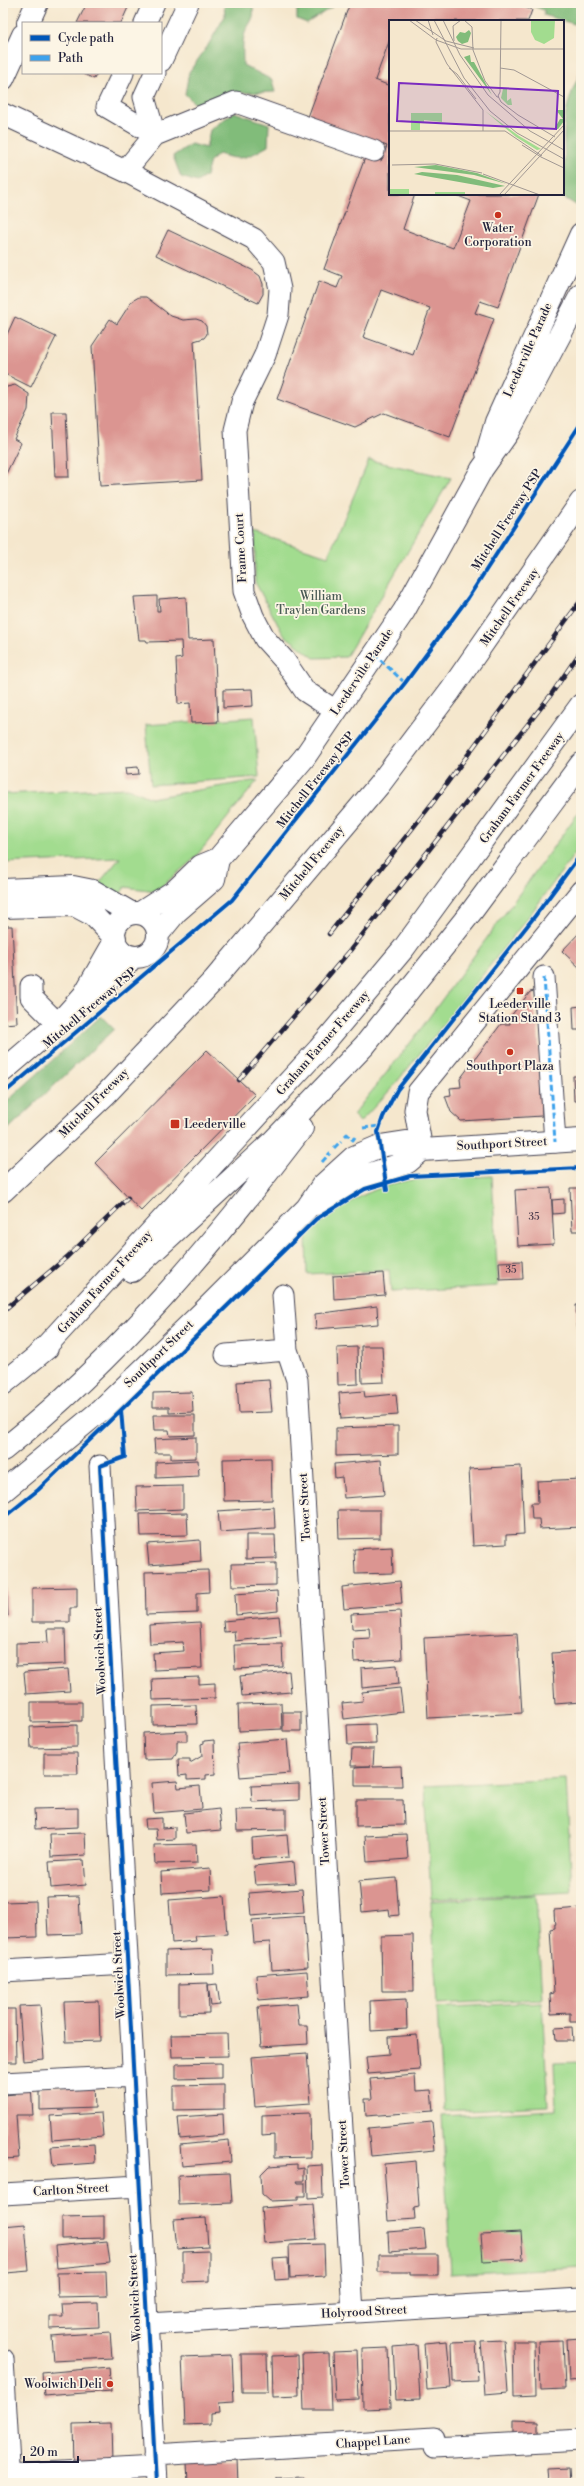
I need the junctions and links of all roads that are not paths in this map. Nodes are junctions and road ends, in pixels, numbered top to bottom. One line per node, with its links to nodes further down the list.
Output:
1 (37, 3): 4 (main road)
2 (154, 3): 5 (street)
3 (188, 3): 7 (street)
4 (28, 22)
5 (145, 22)
6 (22, 37): 10 (main road)
7 (162, 59)
8 (123, 74): 12 (street)
9 (155, 74): 12 (street)
10 (3, 79)
11 (3, 114): 14 (street, Frame Court)
12 (155, 135): 13 (street); 14 (street)
13 (374, 151)
14 (125, 171): 20 (street, Frame Court)
15 (581, 234): 17 (main road, Leederville Parade)
16 (581, 295): 17 (main road, Leederville Parade)
17 (482, 469): 20 (main road, Leederville Parade)
18 (581, 502): 39 (main road, Mitchell Freeway)
19 (581, 705): 43 (main road, Graham Farmer Freeway)
20 (336, 711): 22 (main road, Leederville Parade)
21 (581, 764): 34 (main road)
22 (218, 859): 26 (main road, Leederville Parade); 27 (main road, Leederville Parade)
23 (3, 890): 26 (main road)
24 (581, 891): 38 (street)
25 (3, 907): 28 (main road)
26 (136, 913): 27 (main road); 28 (main road)
27 (158, 934): 29 (main road)
28 (115, 939): 29 (main road); 32 (main road)
29 (133, 957): 32 (main road)
30 (547, 985): 37 (street)
31 (30, 986): 33 (street)
32 (84, 995): 33 (main road)
33 (58, 1024): 35 (main road)
34 (366, 1045): 43 (main road); 45 (main road)
35 (3, 1070)
36 (581, 1140): 37 (main road, Southport Street)
37 (555, 1142): 38 (main road, Southport Street)
38 (422, 1150): 47 (main road, Southport Street)
39 (3, 1191)
40 (283, 1295): 41 (street, Tower Street)
41 (287, 1350): 42 (street); 55 (street, Tower Street)
42 (226, 1355)
43 (36, 1357): 44 (main road)
44 (3, 1384)
45 (3, 1450)
46 (100, 1466): 48 (street, Woolwich Street)
47 (3, 1491)
48 (128, 1964): 49 (street); 50 (street, Woolwich Street)
49 (3, 1971)
50 (134, 2076): 51 (street); 52 (street, Woolwich Street)
51 (3, 2083)
52 (139, 2186): 53 (street, Carlton Street); 56 (street, Woolwich Street)
53 (3, 2194)
54 (581, 2299): 55 (street, Holyrood Street)
55 (353, 2312): 56 (street, Holyrood Street)
56 (147, 2324): 59 (street, Woolwich Street)
57 (3, 2359): 60 (street)
58 (581, 2440): 59 (street, Chappel Lane)
59 (155, 2468): 60 (street)
60 (10, 2479)

